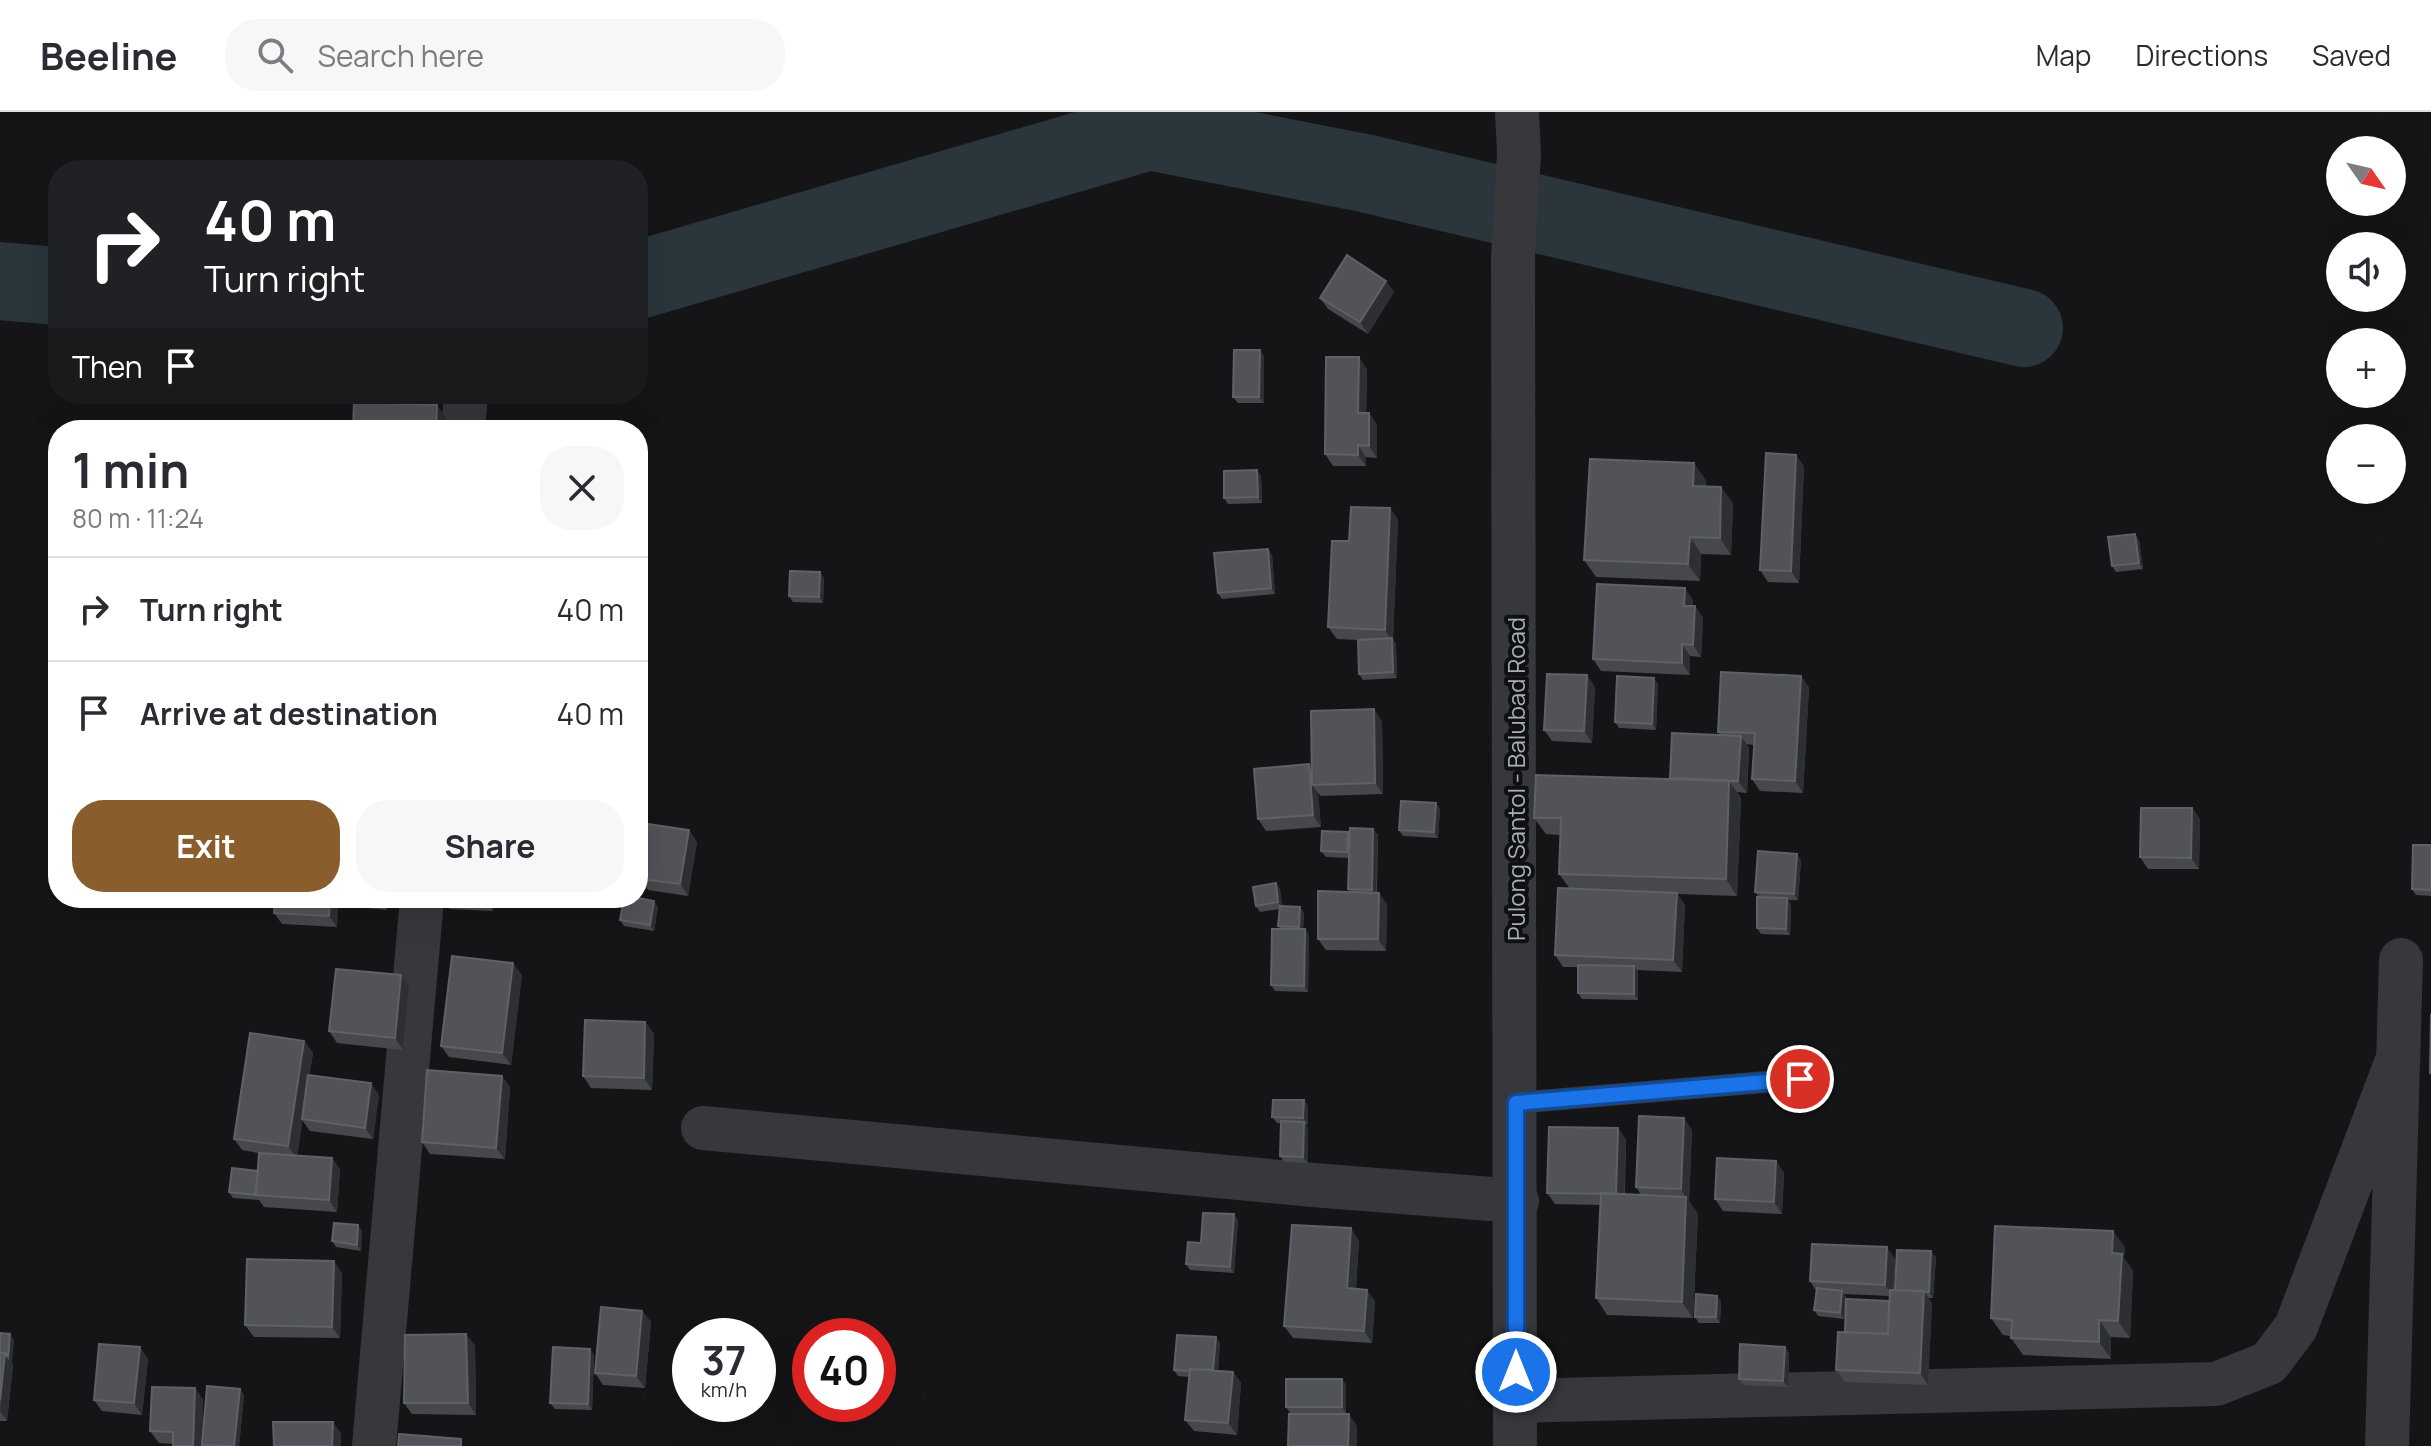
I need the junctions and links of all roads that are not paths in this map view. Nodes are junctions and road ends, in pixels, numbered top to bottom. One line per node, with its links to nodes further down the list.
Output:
1 (1518, 133): 6 (street, Pulong Santol - Balubad Road)
2 (421, 908): 10 (street)
3 (2401, 960): 4 (street)
4 (2398, 1058): 9 (street); 12 (street)
5 (1800, 1079): 6 (lane)
6 (1516, 1103): 8 (street, Pulong Santol - Balubad Road)
7 (703, 1128): 8 (street)
8 (1517, 1201): 9 (street, Pulong Santol - Balubad Road)
9 (1516, 1401): 11 (street, Pulong Santol - Balubad Road)
10 (374, 1446)
11 (1515, 1446)
12 (2387, 1446)

